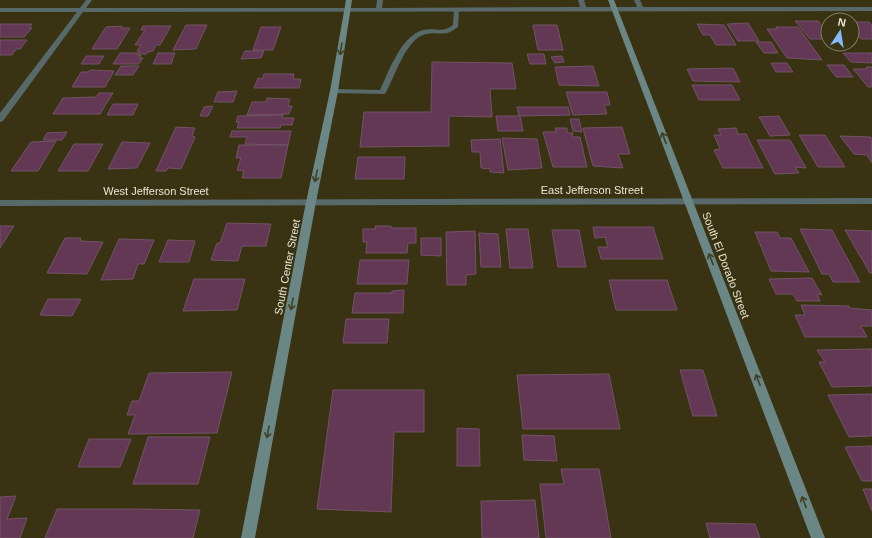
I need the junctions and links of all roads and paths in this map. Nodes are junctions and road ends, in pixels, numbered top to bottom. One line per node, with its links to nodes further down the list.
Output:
1 (89, 0): 10 (street)
2 (320, 0): 11 (street)
3 (380, 0): 12 (street)
4 (581, 0): 14 (street)
5 (637, 0): 15 (street)
6 (348, 5): 11 (street); 12 (street); 16 (main road, South Center Street, one-way to 16)
7 (613, 5): 14 (street); 15 (street); 20 (main road, South El Dorado Street, one-way to 7)
8 (872, 9): 15 (street)
9 (0, 10): 10 (street)
10 (81, 10): 11 (street); 17 (street)
11 (317, 10)
12 (379, 10): 13 (street)
13 (456, 10): 14 (street); 16 (street)
14 (584, 10)
15 (641, 10)
16 (334, 91): 19 (main road, South Center Street, one-way to 19)
17 (0, 119)
18 (872, 201): 20 (street, East Jefferson Street)
19 (311, 202): 20 (street, East Jefferson Street); 21 (street, West Jefferson Street); 22 (main road, South Center Street, one-way to 22)
20 (689, 202): 23 (main road, South El Dorado Street, one-way to 20)
21 (0, 203)
22 (248, 538)
23 (818, 538)

